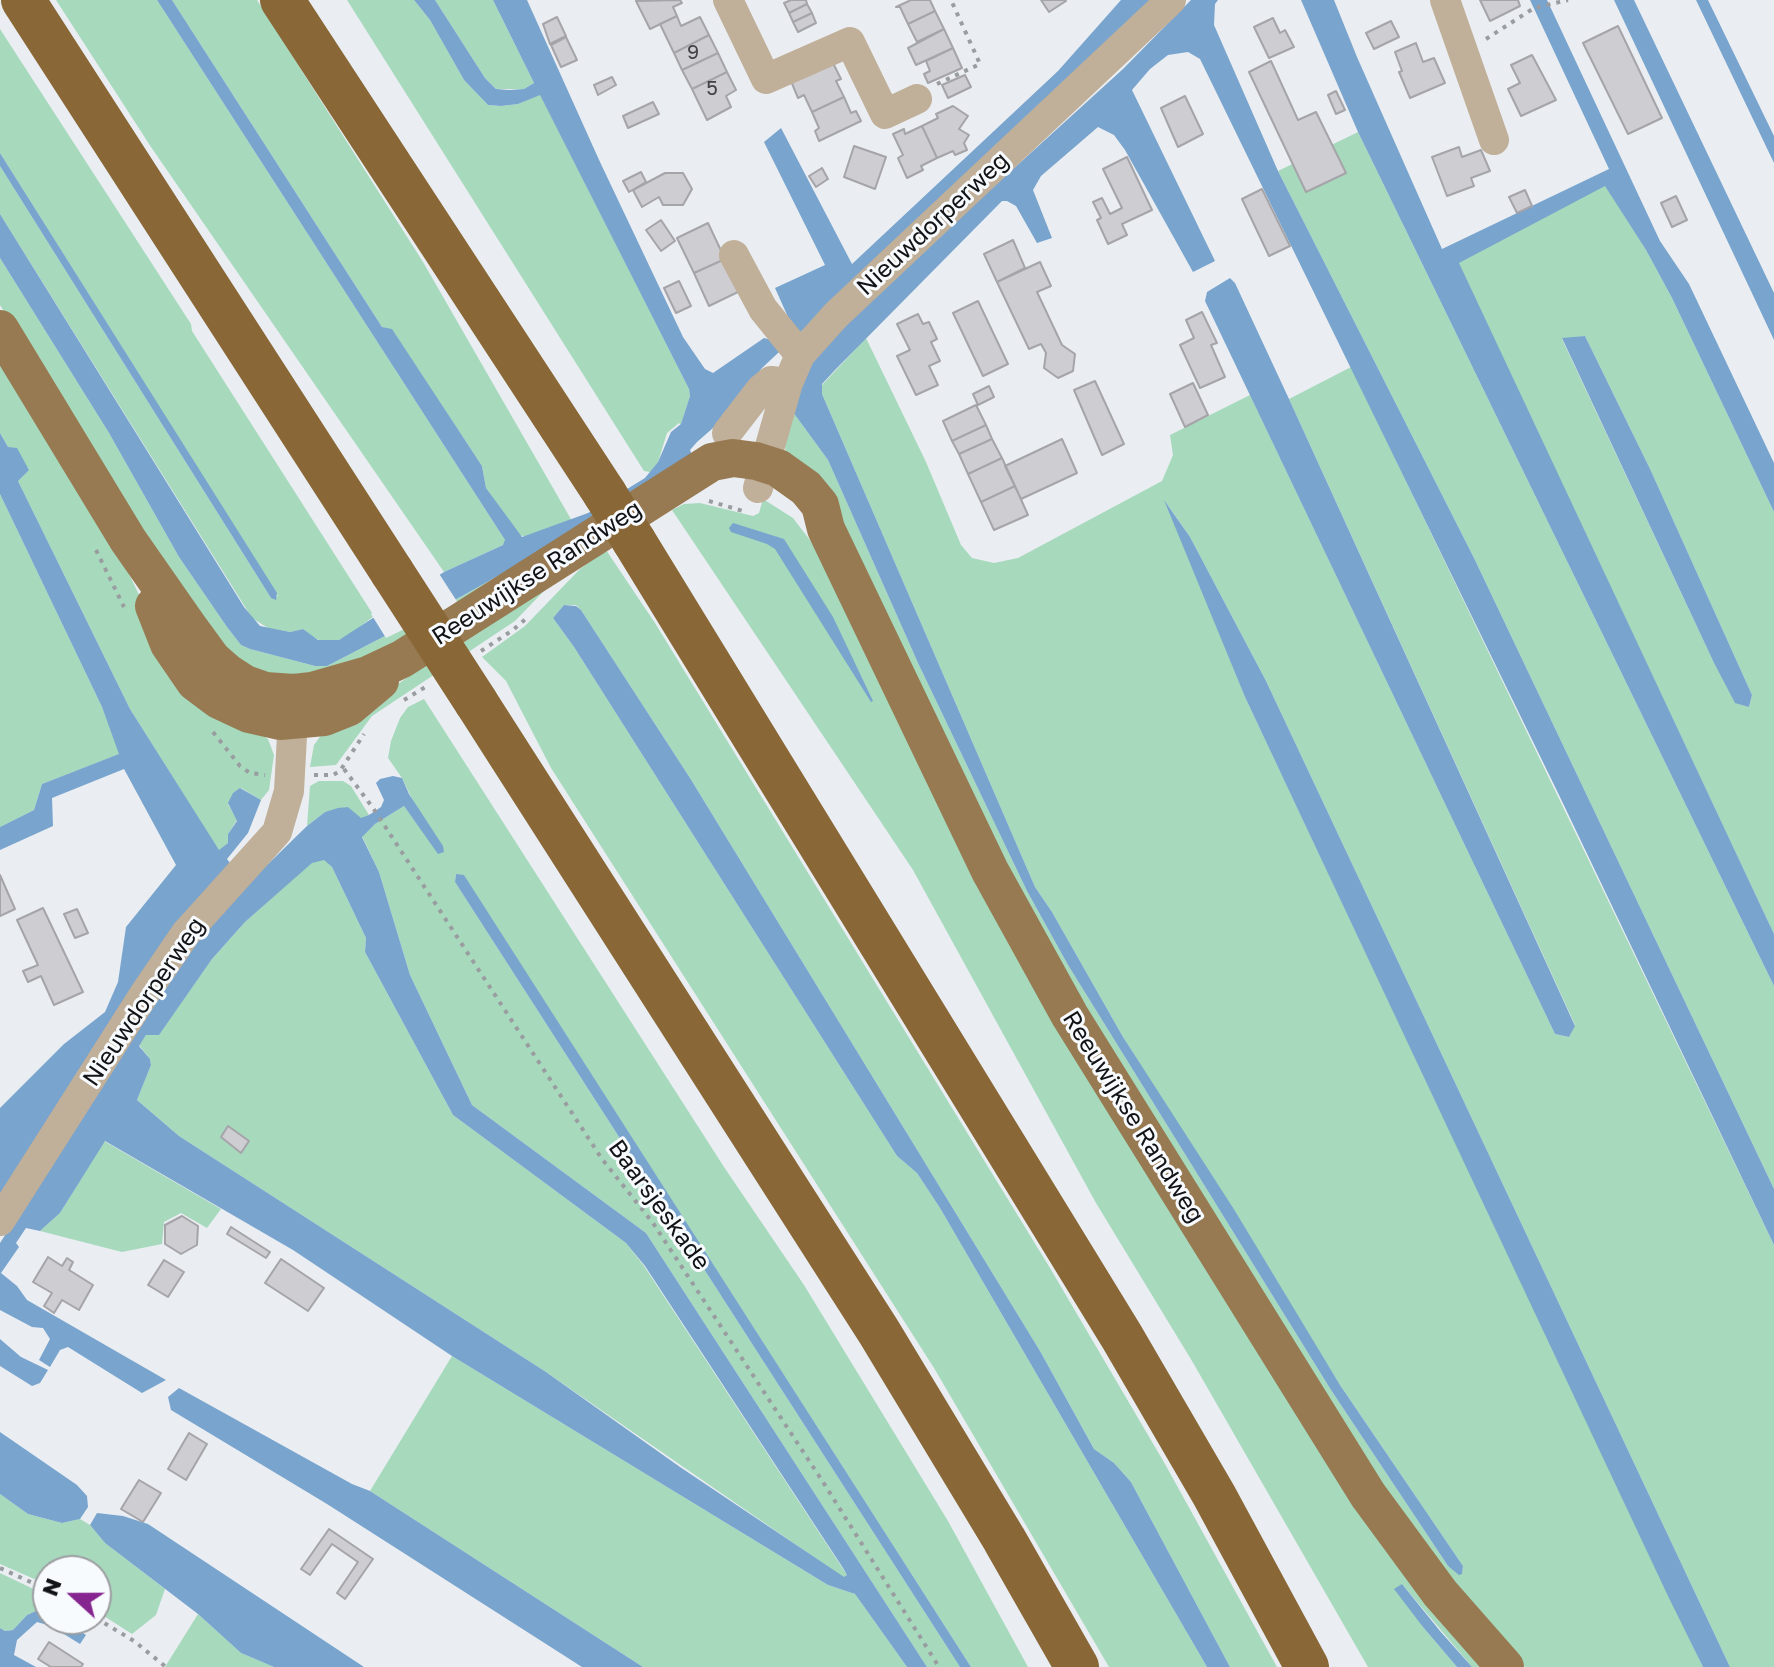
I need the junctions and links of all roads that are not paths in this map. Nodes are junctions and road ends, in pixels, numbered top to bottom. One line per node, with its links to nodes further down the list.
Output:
1 (23, 0): 17 (highway, bridge)
2 (282, 0): 16 (highway, bridge)
3 (728, 0): 6 (street)
4 (1171, 0): 10 (street, Nieuwdorperweg)
5 (1445, 0): 7 (street)
6 (917, 99)
7 (1494, 140)
8 (734, 255): 10 (street)
9 (0, 329): 14 (main road, Reeuwijkse Randweg)
10 (798, 353): 11 (street, Nieuwdorperweg)
11 (788, 383): 12 (street); 13 (street, Nieuwdorperweg)
12 (727, 433)
13 (761, 476): 14 (main road, Reeuwijkse Randweg); 20 (main road, Reeuwijkse Randweg)
14 (294, 707): 15 (street, Nieuwdorperweg)
15 (0, 1221)
16 (1247, 1556): 18 (highway); 19 (highway)
17 (1077, 1667)
18 (1307, 1667)
19 (1328, 1667)
20 (1505, 1667)

